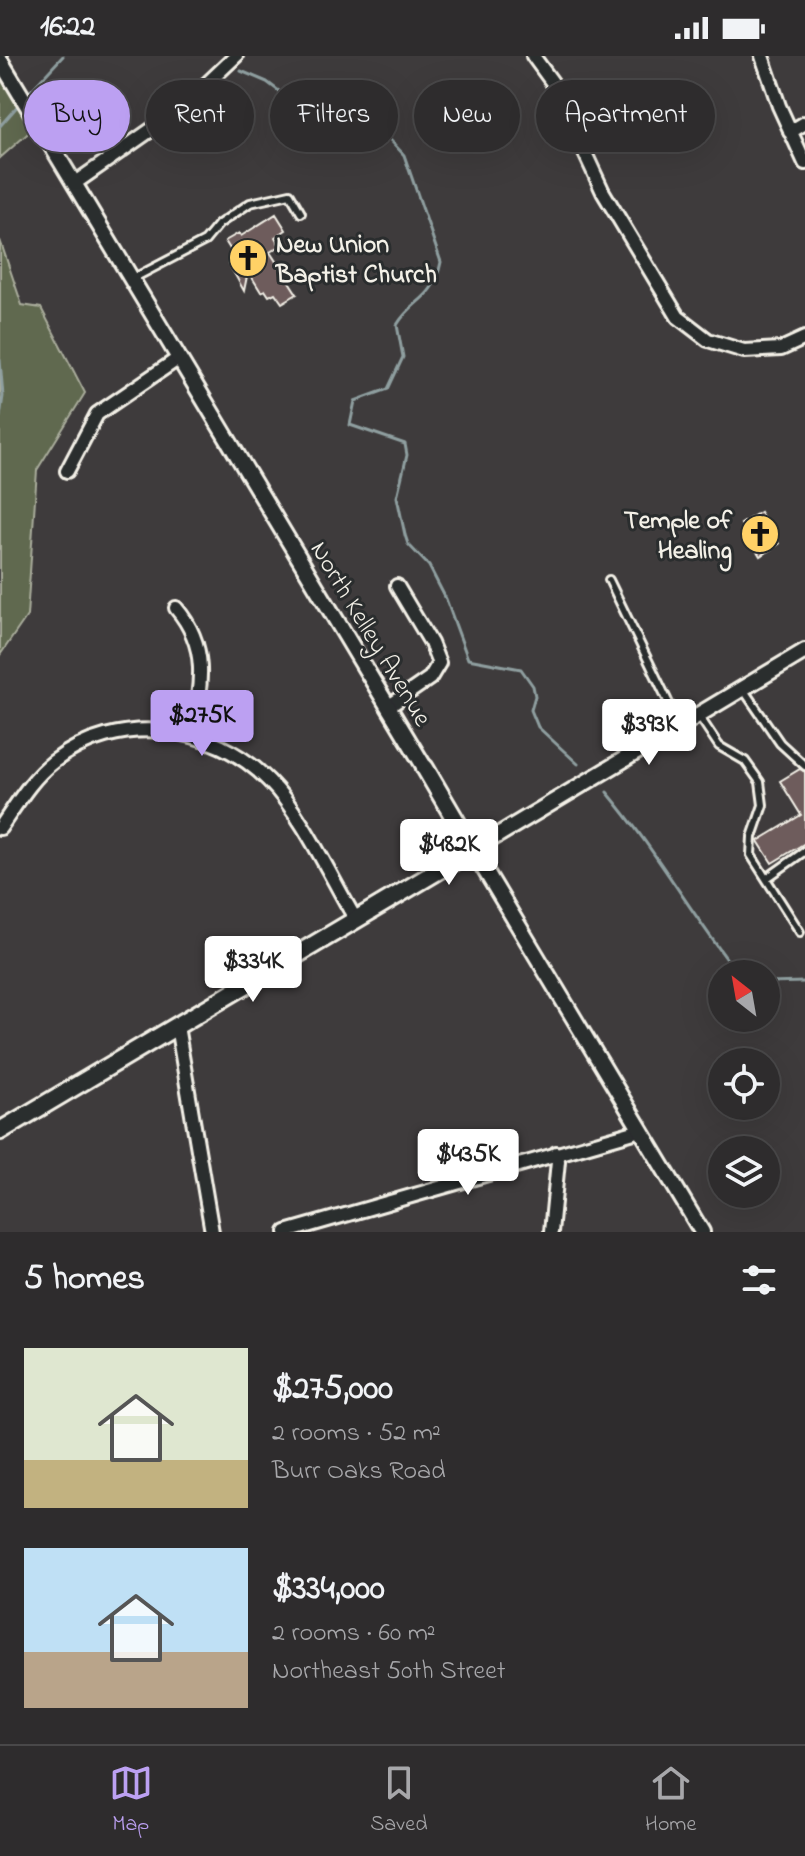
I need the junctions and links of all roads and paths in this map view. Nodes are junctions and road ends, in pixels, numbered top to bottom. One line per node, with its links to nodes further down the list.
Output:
1 (236, 56): 8 (street)
2 (533, 56): 11 (street)
3 (762, 56): 6 (street)
4 (0, 60): 8 (street, North Kelley Avenue)
5 (805, 123): 6 (street)
6 (790, 132): 7 (street)
7 (805, 163)
8 (75, 183): 10 (street, North Kelley Avenue)
9 (301, 213): 10 (lane)
10 (132, 279): 12 (street, North Kelley Avenue)
11 (805, 338)
12 (179, 358): 13 (street); 19 (street, North Kelley Avenue)
13 (67, 471)
14 (609, 580): 21 (lane)
15 (397, 586): 19 (street)
16 (176, 608): 22 (street)
17 (805, 651): 18 (street)
18 (743, 689): 20 (street); 23 (lane)
19 (388, 707): 24 (street, North Kelley Avenue)
20 (699, 715): 21 (street); 28 (lane)
21 (680, 726): 26 (street)
22 (191, 735): 25 (street); 29 (street)
23 (805, 766)
24 (425, 768): 26 (main road, North Kelley Avenue)
25 (0, 828)
26 (473, 850): 29 (main road); 32 (street, North Kelley Avenue)
27 (805, 851): 28 (lane)
28 (767, 878): 30 (lane)
29 (356, 920): 31 (main road)
30 (800, 932)
31 (177, 1026): 33 (main road); 35 (street)
32 (641, 1130): 34 (street); 38 (street, North Kelley Avenue)
33 (0, 1131)
34 (556, 1153): 36 (street); 37 (street)
35 (212, 1232)
36 (286, 1232)
37 (551, 1232)
38 (702, 1232)

